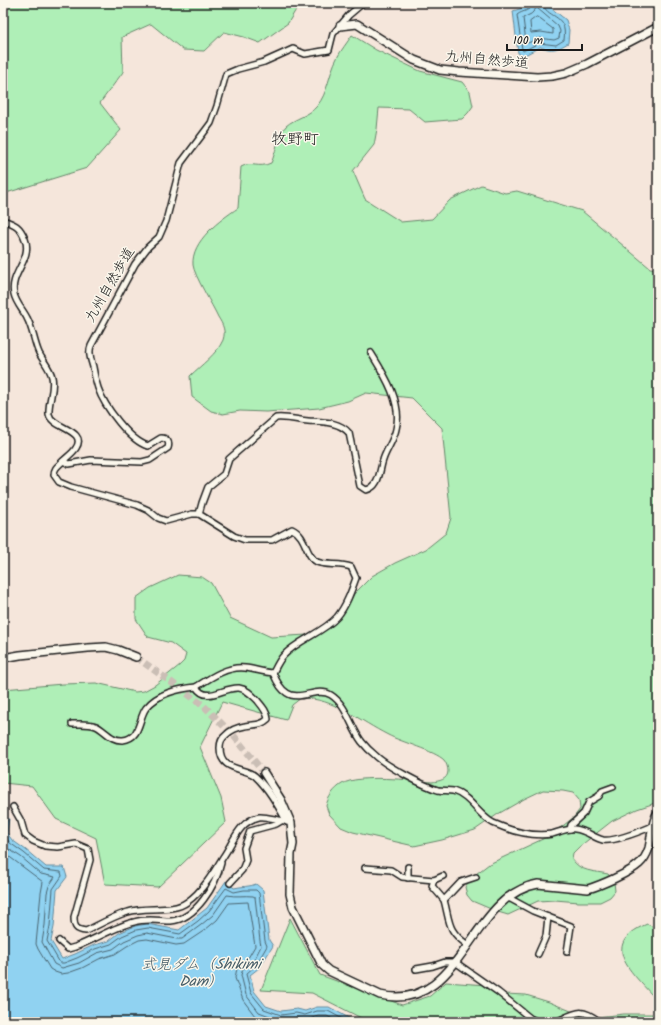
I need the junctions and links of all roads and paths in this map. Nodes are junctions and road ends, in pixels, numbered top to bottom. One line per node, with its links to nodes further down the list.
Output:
1 (363, 3): 2 (street)
2 (340, 26): 3 (street, 九州自然歩道); 6 (street, 九州自然歩道)
3 (658, 27)
4 (3, 220): 6 (street)
5 (371, 353): 7 (street)
6 (63, 461): 7 (street)
7 (199, 514): 10 (street)
8 (136, 656): 9 (street)
9 (3, 658)
10 (273, 673): 11 (street); 20 (street)
11 (196, 687): 12 (street); 18 (street)
12 (72, 724)
13 (264, 773): 18 (street)
14 (613, 787): 20 (street)
15 (12, 807): 21 (street)
16 (658, 812): 19 (street)
17 (281, 821): 18 (street); 21 (street); 28 (street)
18 (289, 822): 36 (street)
19 (652, 826): 20 (street); 29 (street)
20 (570, 830)
21 (222, 860): 32 (street)
22 (408, 867): 26 (street)
23 (365, 868): 26 (street)
24 (443, 876): 27 (street)
25 (476, 877): 30 (street)
26 (408, 878): 27 (street)
27 (434, 880): 30 (street)
28 (230, 883)
29 (507, 897): 31 (street); 33 (street)
30 (444, 900): 33 (street)
31 (548, 917): 34 (street); 35 (street)
32 (59, 942)
33 (468, 945): 36 (street)
34 (567, 952)
35 (538, 954)
36 (455, 962): 37 (street); 38 (street)
37 (416, 969)
38 (538, 1022)
39 (556, 1022): 40 (street)
40 (600, 1022)

